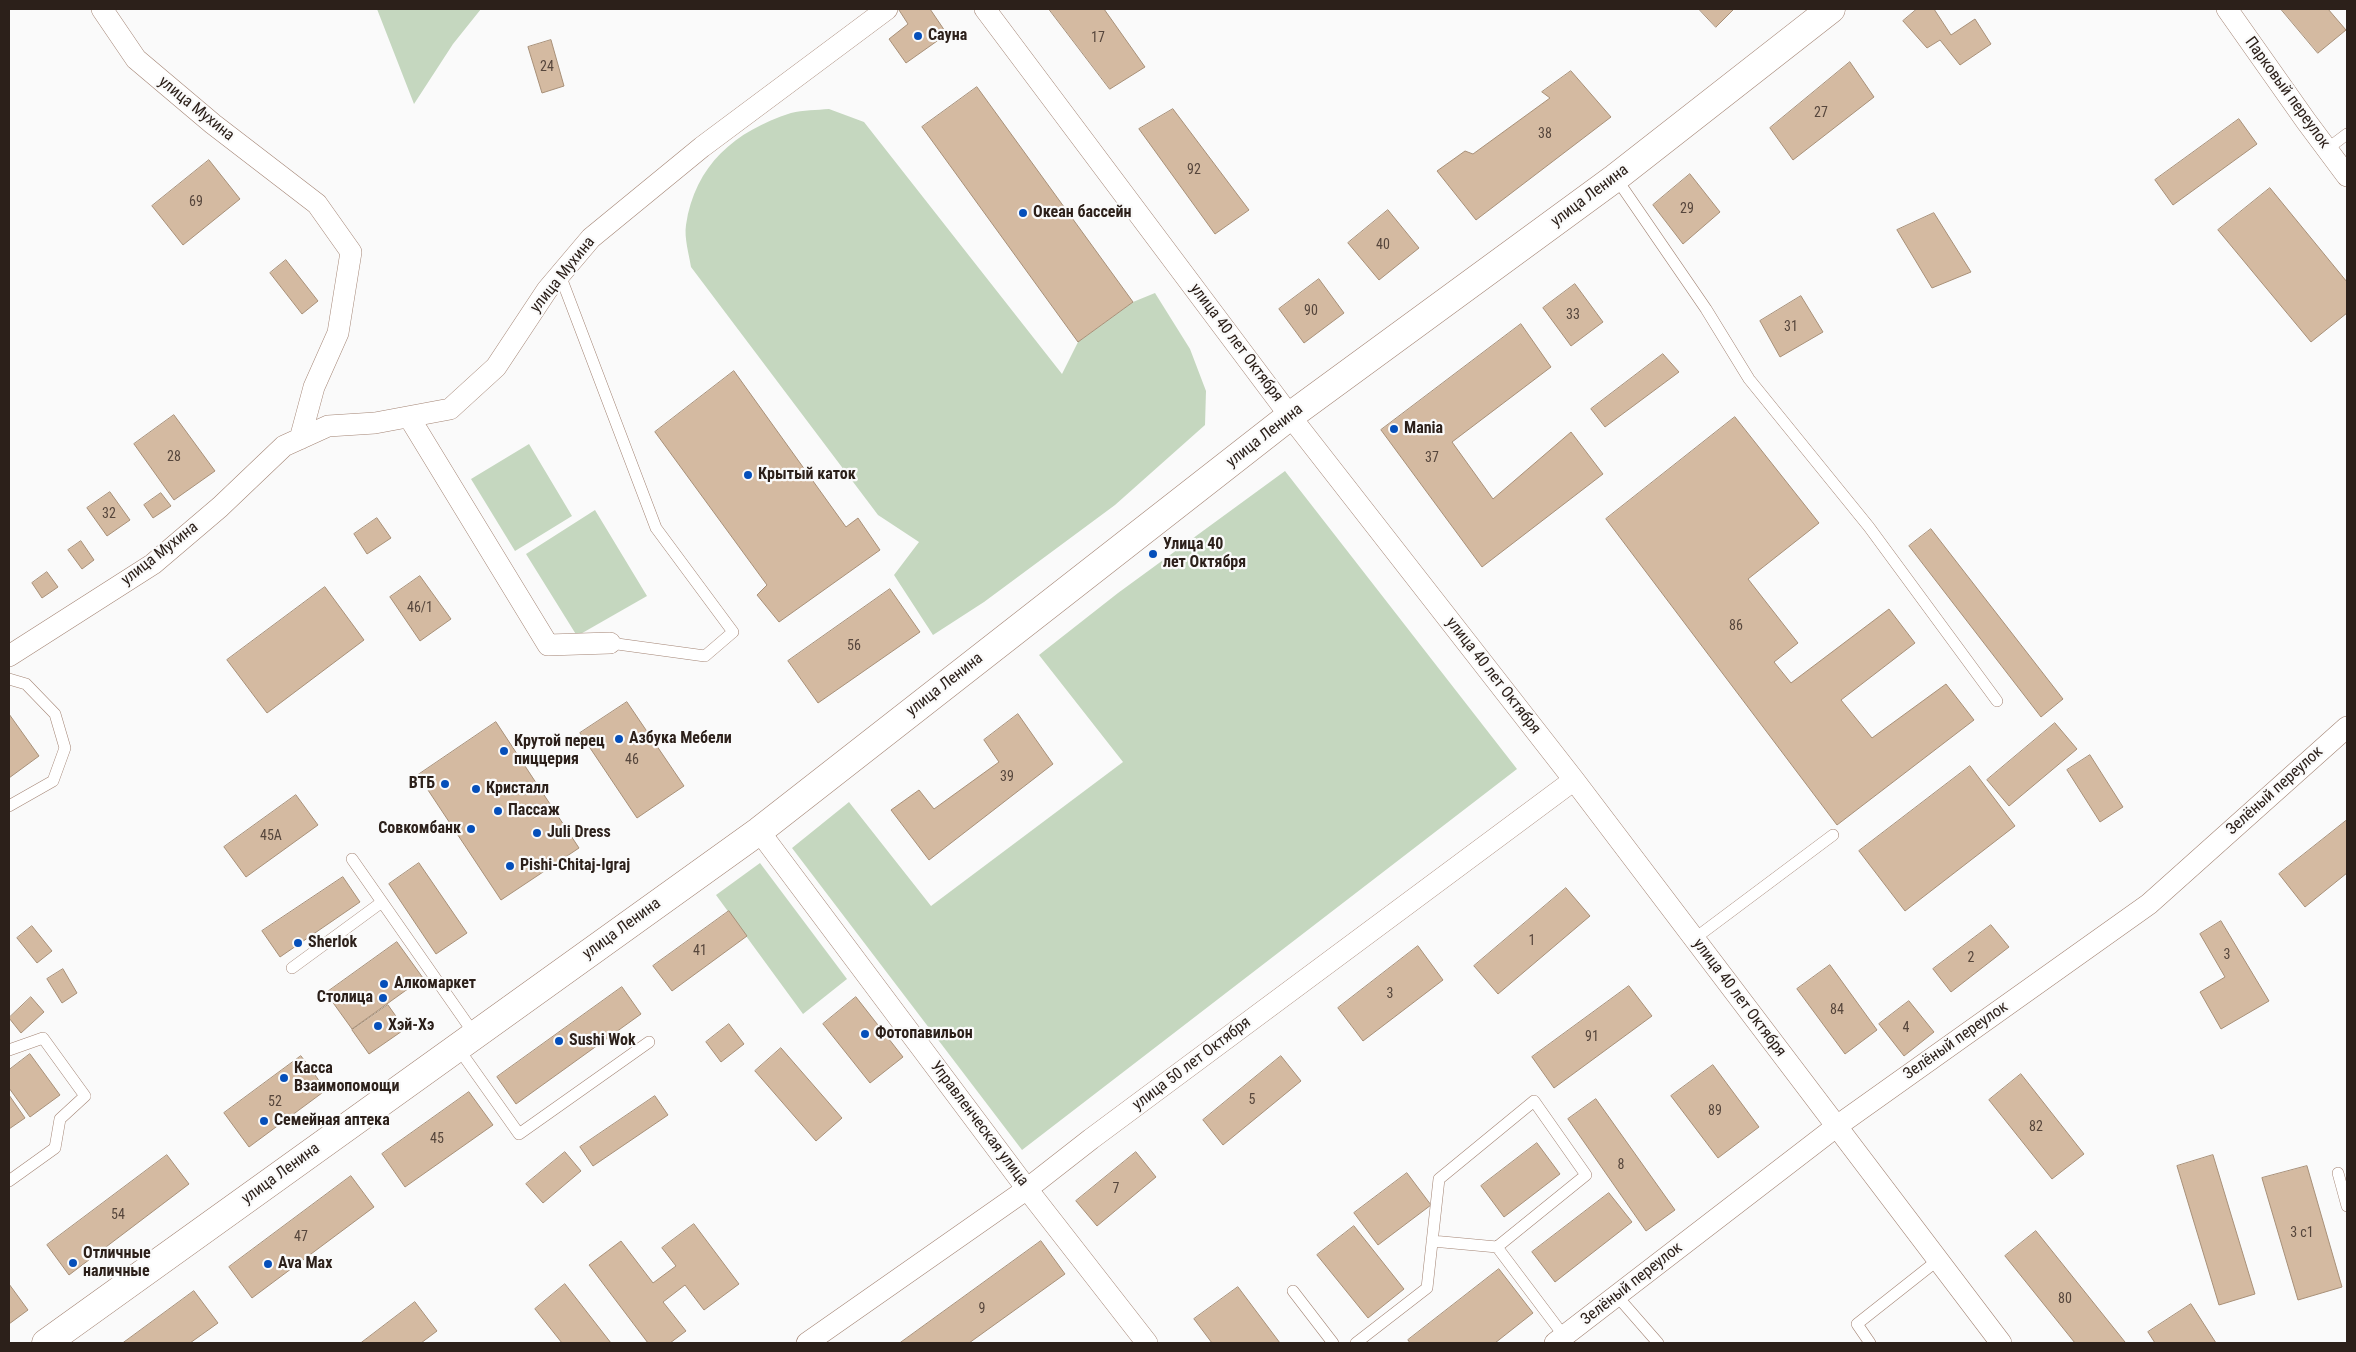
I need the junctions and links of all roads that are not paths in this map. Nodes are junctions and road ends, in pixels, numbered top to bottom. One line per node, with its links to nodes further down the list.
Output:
1 (102, 9): 13 (street, улица Мухина)
2 (887, 9): 10 (street, улица Мухина)
3 (985, 9): 11 (street, улица 40 лет Октября)
4 (1831, 9): 9 (main road, улица Ленина)
5 (2227, 9): 7 (street, Парковый переулок)
6 (2347, 134): 7 (lane)
7 (2327, 149): 8 (street, Парковый переулок)
8 (2347, 176)
9 (1615, 178): 11 (main road, улица Ленина); 17 (lane)
10 (560, 275): 12 (street, улица Мухина); 14 (lane)
11 (1290, 416): 19 (street, улица 40 лет Октября); 21 (main road, улица Ленина)
12 (409, 417): 13 (street, улица Мухина); 14 (street)
13 (300, 439): 15 (street, улица Мухина)
14 (610, 643)
15 (9, 656)
16 (9, 679): 20 (lane)
17 (1997, 701)
18 (2347, 727): 30 (street, Зелёный переулок)
19 (1574, 780): 25 (street, улица 40 лет Октября); 33 (street, улица 50 лет Октября)
20 (9, 806)
21 (759, 831): 27 (main road, улица Ленина); 33 (street, Управленческая улица)
22 (1833, 835): 25 (lane)
23 (352, 859): 24 (lane)
24 (382, 902): 26 (lane); 27 (lane)
25 (1694, 939): 30 (street, улица 40 лет Октября)
26 (292, 968)
27 (466, 1041): 28 (lane); 41 (main road, улица Ленина)
28 (649, 1042)
29 (9, 1050): 32 (lane)
30 (1837, 1126): 37 (street, улица 40 лет Октября); 39 (street, Зелёный переулок)
31 (2338, 1173): 34 (lane)
32 (9, 1181)
33 (1027, 1188): 42 (street, улица 50 лет Октября); 43 (street, Управленческая улица)
34 (2347, 1206)
35 (1432, 1241): 36 (lane); 36 (lane); 45 (lane)
36 (1497, 1247): 40 (lane)
37 (1938, 1260): 47 (lane); 48 (street, улица 40 лет Октября)
38 (1293, 1291): 44 (lane)
39 (1617, 1296): 40 (street, Зелёный переулок); 46 (lane)
40 (1560, 1340)
41 (46, 1343)
42 (807, 1343)
43 (1147, 1343)
44 (1334, 1343)
45 (1356, 1343)
46 (1658, 1343)
47 (1870, 1343)
48 (2001, 1343)

